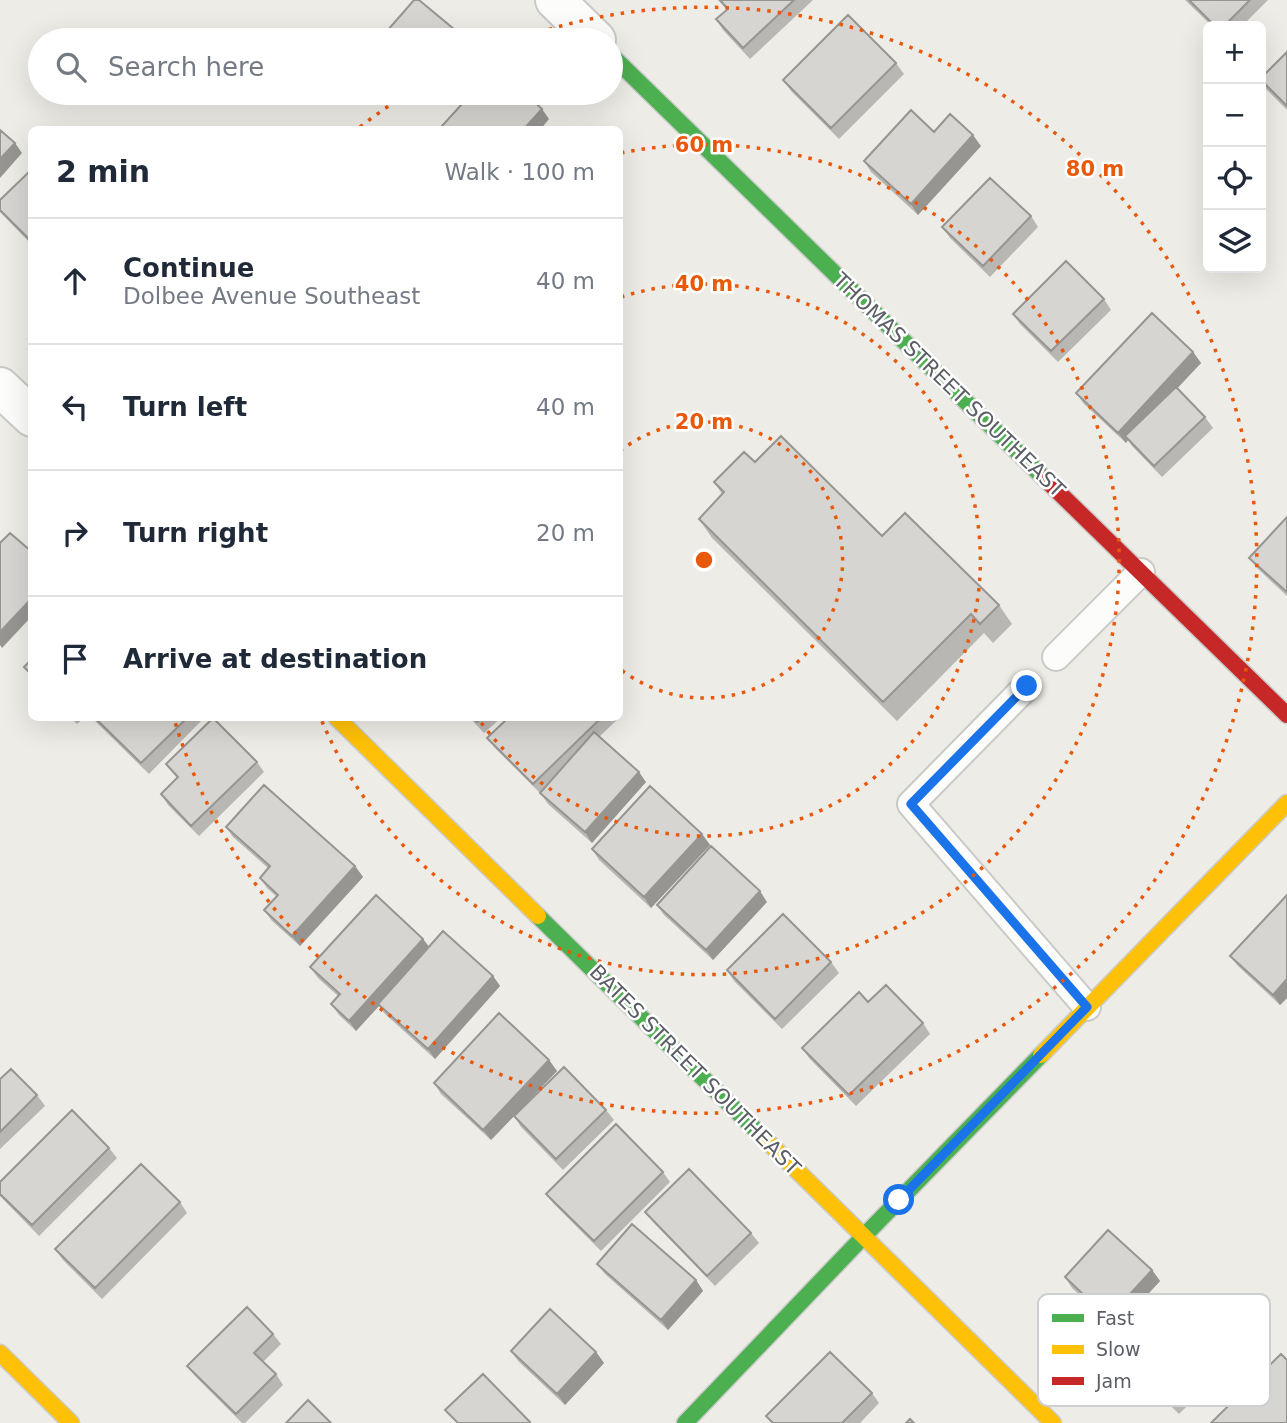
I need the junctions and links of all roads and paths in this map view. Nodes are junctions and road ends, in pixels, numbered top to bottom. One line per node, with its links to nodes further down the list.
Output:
1 (555, 0): 2 (street)
2 (584, 28)
3 (623, 67): 6 (street, THOMAS STREET SOUTHEAST)
4 (0, 387): 5 (street)
5 (28, 414)
6 (1141, 572): 7 (lane); 9 (street, THOMAS STREET SOUTHEAST)
7 (1056, 657)
8 (1027, 686): 12 (lane)
9 (1287, 715)
10 (340, 721): 13 (street, BATES STREET SOUTHEAST)
11 (1287, 803): 12 (street)
12 (1087, 1007): 13 (street)
13 (864, 1236): 16 (street); 17 (street, BATES STREET SOUTHEAST)
14 (0, 1353): 15 (street)
15 (71, 1423)
16 (685, 1423)
17 (1053, 1423)

